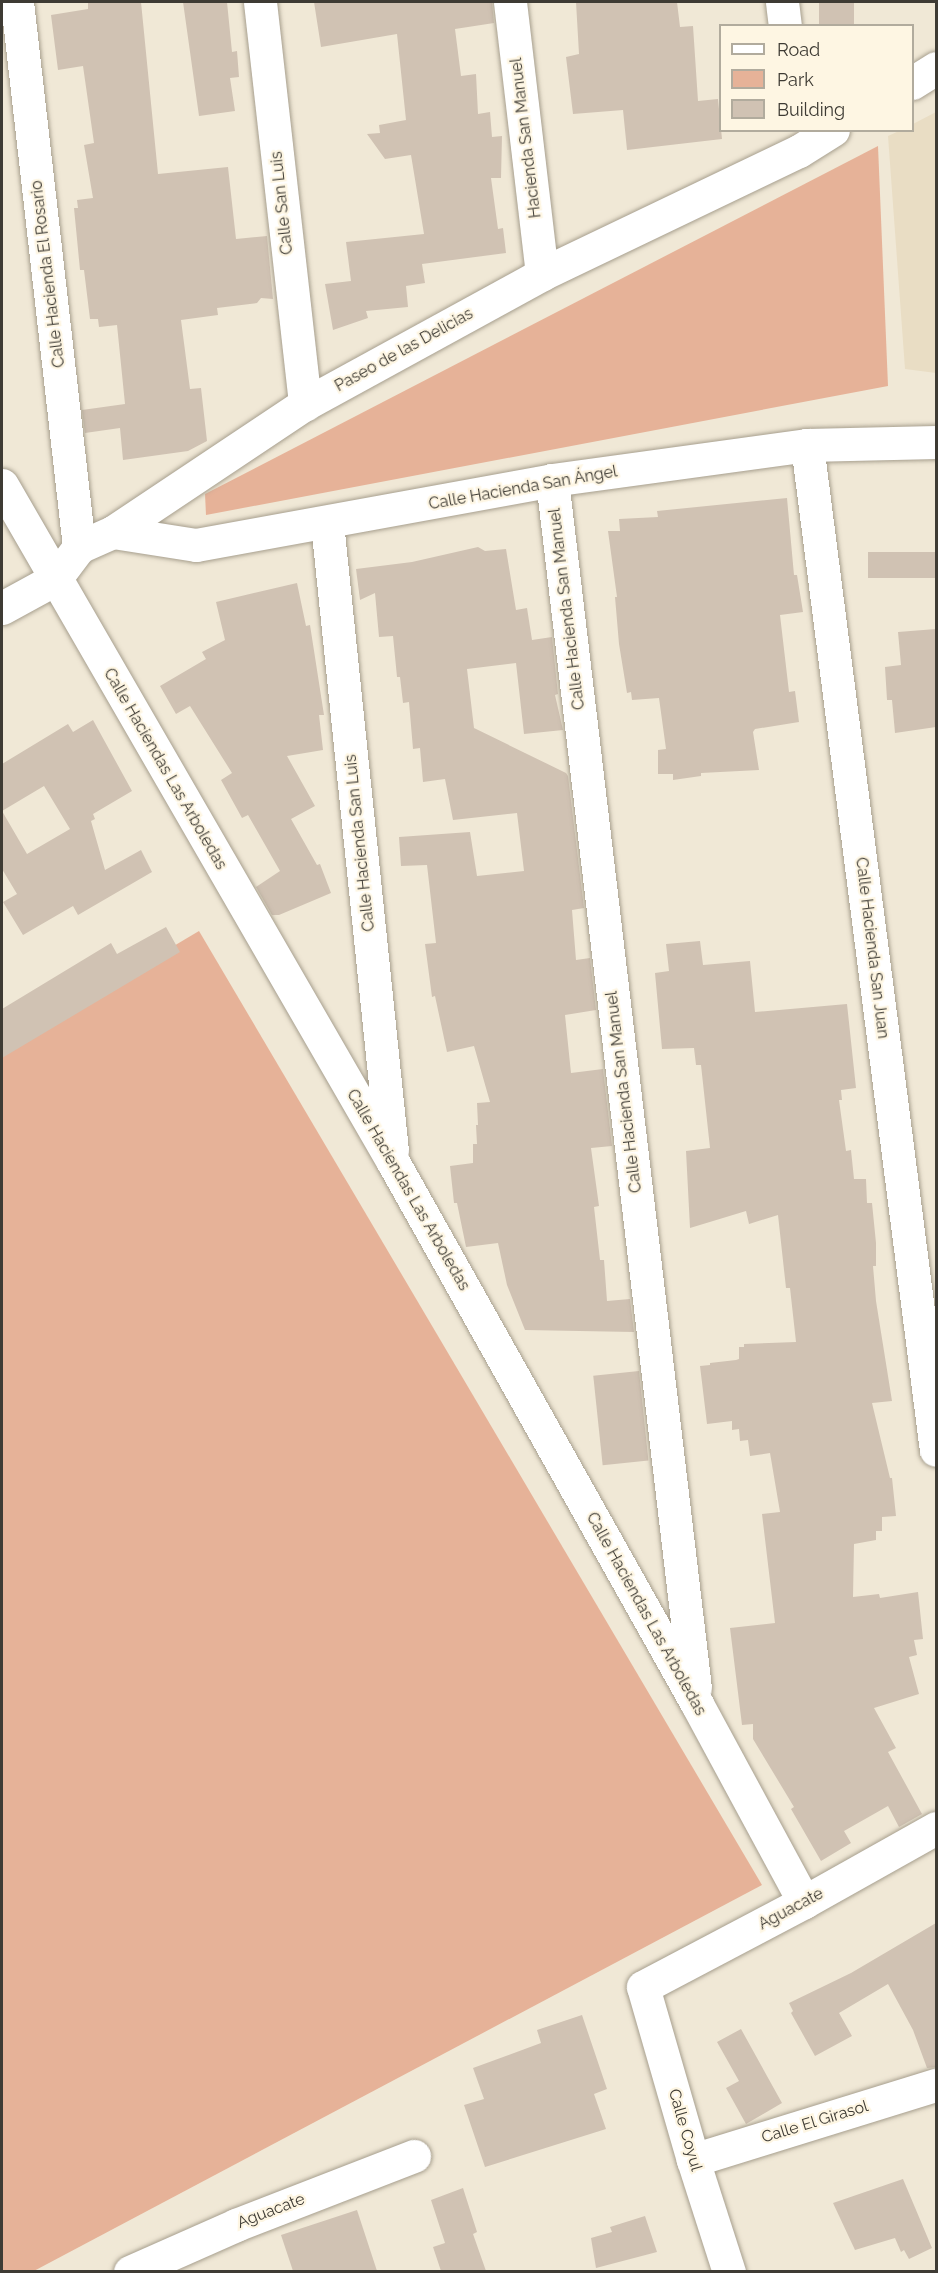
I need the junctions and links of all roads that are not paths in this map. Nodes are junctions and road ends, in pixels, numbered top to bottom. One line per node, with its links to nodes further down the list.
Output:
1 (16, 2): 18 (street, Calle Hacienda El Rosario)
2 (260, 2): 11 (street, Calle San Luis)
3 (510, 2): 10 (street, Hacienda San Manuel)
4 (782, 2): 5 (street)
5 (784, 24)
6 (936, 68): 7 (street)
7 (914, 81)
8 (827, 132): 9 (street, Paseo de las Delicias)
9 (798, 141): 10 (street, Paseo de las Delicias)
10 (543, 274): 11 (street, Paseo de las Delicias)
11 (305, 404): 17 (street, Paseo de las Delicias)
12 (936, 442): 13 (street, Calle Hacienda San Ángel)
13 (807, 446): 14 (street, Calle Hacienda San Ángel); 22 (street, Calle Hacienda San Juan)
14 (552, 480): 16 (street, Calle Hacienda San Ángel); 23 (street, Calle Hacienda San Manuel)
15 (2, 484): 19 (street, Calle Haciendas Las Arboledas)
16 (327, 523): 17 (street, Calle Hacienda San Ángel); 21 (street, Calle Hacienda San Luis)
17 (113, 532): 18 (street, Paseo de las Delicias)
18 (79, 547): 19 (street, Paseo de las Delicias)
19 (55, 579): 20 (street, Paseo de las Delicias); 21 (street, Calle Haciendas Las Arboledas)
20 (2, 608)
21 (393, 1162): 23 (street, Calle Haciendas Las Arboledas)
22 (936, 1449)
23 (697, 1704): 25 (street, Calle Haciendas Las Arboledas)
24 (936, 1828): 25 (street, Aguacate)
25 (804, 1902): 26 (street, Aguacate)
26 (643, 1987): 29 (street, Calle Coyul)
27 (936, 2085): 29 (street, Calle El Girasol)
28 (414, 2156): 30 (street, Aguacate)
29 (693, 2160): 31 (street, Calle Coyul)
30 (130, 2271)
31 (729, 2271)

